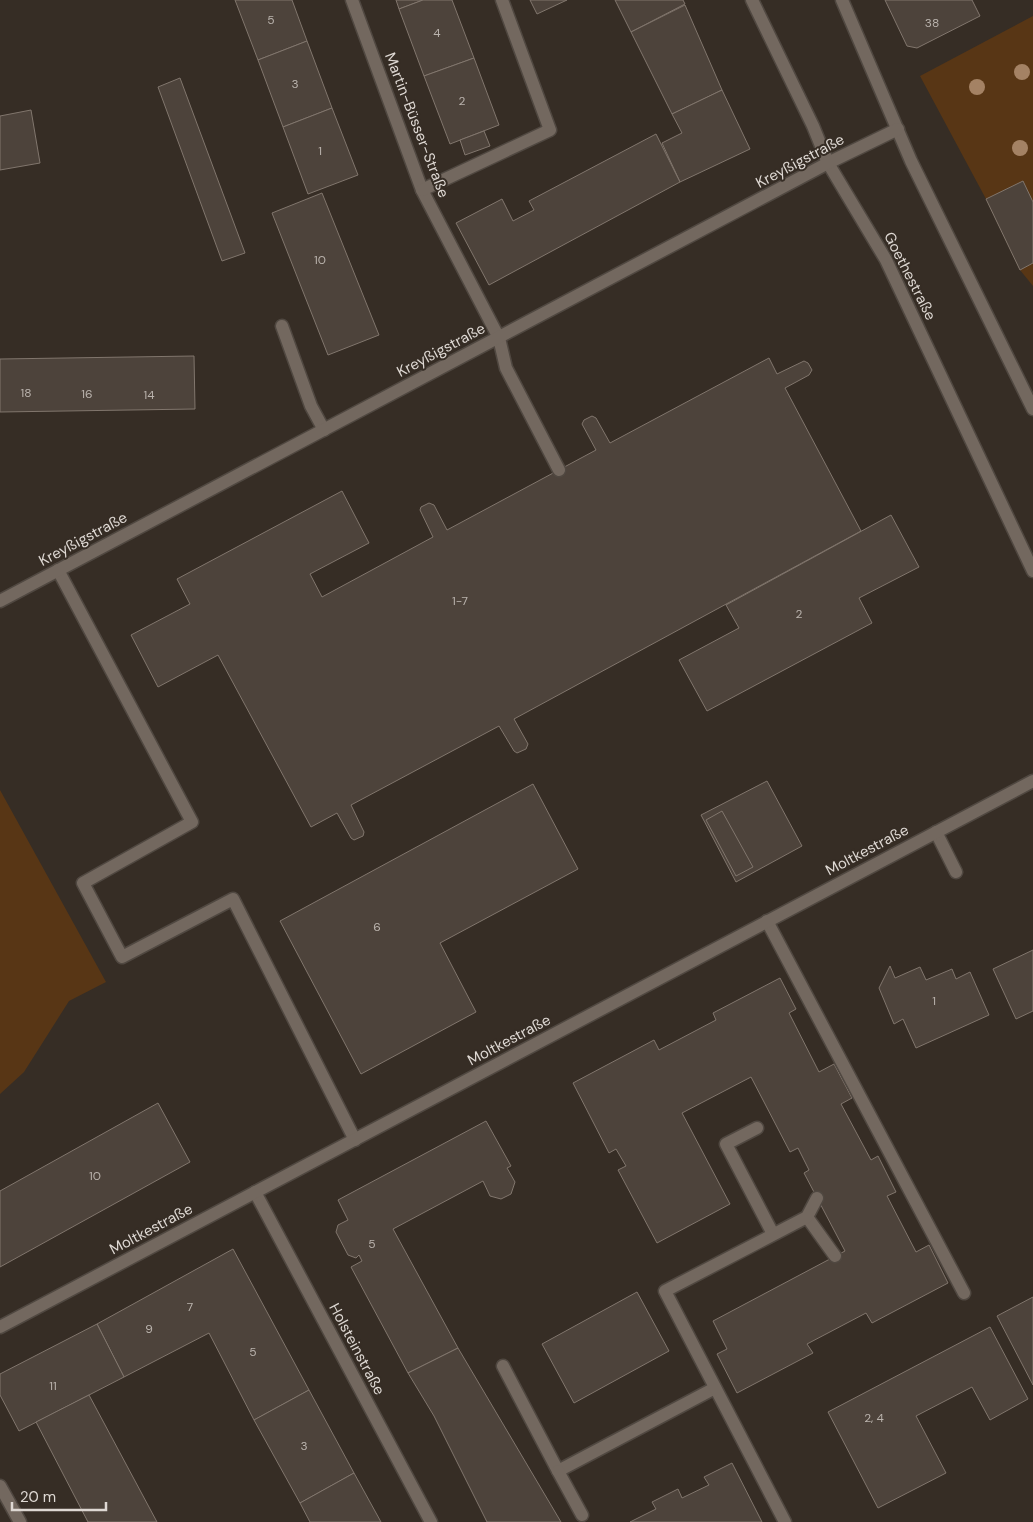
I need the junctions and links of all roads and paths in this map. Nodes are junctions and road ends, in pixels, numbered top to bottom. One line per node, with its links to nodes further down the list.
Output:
1 (352, 0): 7 (street, Martin-Büsser-Straße)
2 (502, 0): 7 (street)
3 (752, 0): 6 (street, Goethestraße)
4 (842, 0): 5 (street)
5 (898, 129): 6 (street, Kreyßigstraße); 10 (street)
6 (828, 163): 9 (street, Kreyßigstraße); 14 (street, Goethestraße)
7 (422, 190): 9 (street, Martin-Büsser-Straße)
8 (282, 326): 11 (street)
9 (499, 338): 11 (street, Kreyßigstraße); 12 (street, Martin-Büsser-Straße)
10 (1033, 409)
11 (324, 430): 13 (street, Kreyßigstraße)
12 (559, 470)
13 (58, 570): 15 (street, Kreyßigstraße); 21 (street)
14 (1033, 571)
15 (0, 601)
16 (1033, 781): 17 (street, Moltkestraße)
17 (936, 832): 18 (street); 19 (street, Moltkestraße)
18 (956, 872)
19 (767, 922): 21 (street, Moltkestraße); 27 (street)
20 (757, 1128): 25 (street)
21 (355, 1140): 22 (street, Moltkestraße)
22 (255, 1192): 28 (street, Moltkestraße); 35 (street, Holsteinstraße)
23 (817, 1198): 24 (street)
24 (807, 1217): 25 (street); 26 (street)
25 (773, 1234): 30 (street)
26 (835, 1256)
27 (964, 1293)
28 (0, 1327)
29 (503, 1366): 31 (street)
30 (715, 1388): 31 (street); 36 (street)
31 (558, 1471): 33 (street)
32 (0, 1486): 34 (street)
33 (582, 1515)
34 (20, 1522)
35 (431, 1522)
36 (785, 1522)

